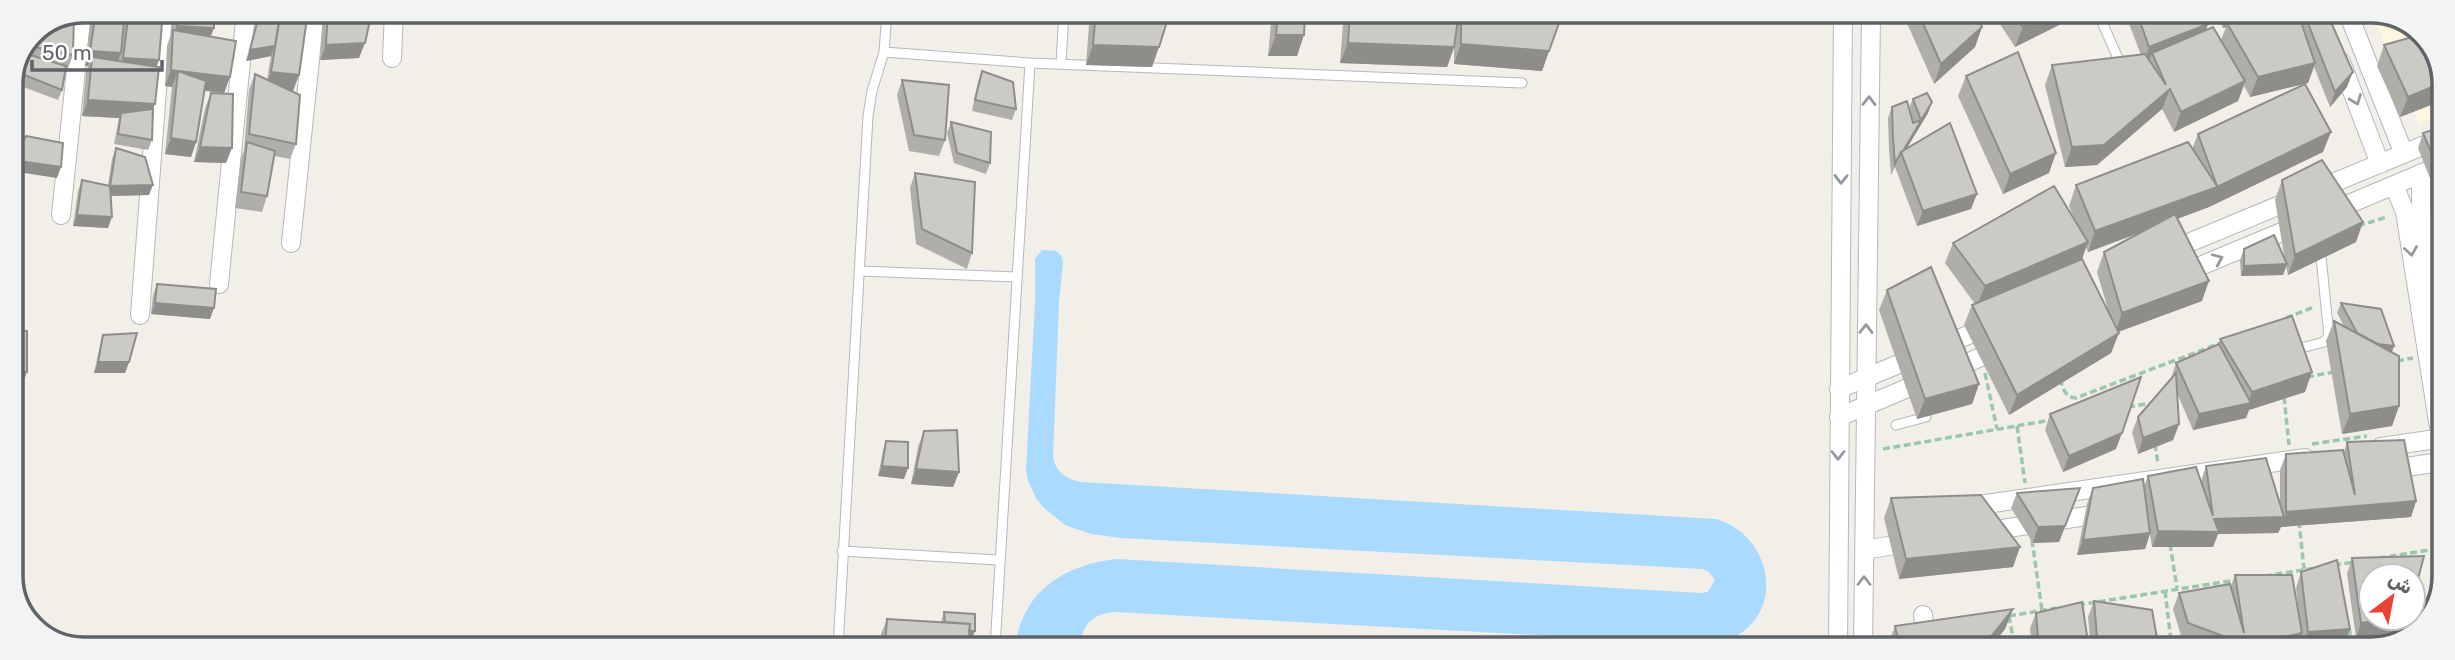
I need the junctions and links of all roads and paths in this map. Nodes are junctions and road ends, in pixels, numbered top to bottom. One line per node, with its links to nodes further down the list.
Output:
1 (81, 23): 27 (street)
2 (162, 23): 41 (street)
3 (245, 23): 39 (street)
4 (314, 23): 33 (street)
5 (393, 23): 14 (street)
6 (886, 23): 13 (lane)
7 (1063, 23): 16 (lane)
8 (1843, 23): 55 (street, one-way to 55)
9 (1871, 23): 53 (street, one-way to 9)
10 (2102, 23): 17 (lane)
11 (2352, 23): 20 (street)
12 (2336, 48): 21 (street, one-way to 21)
13 (884, 52): 15 (lane); 35 (lane)
14 (392, 58)
15 (1030, 62): 16 (lane); 37 (lane)
16 (1060, 64): 18 (lane)
17 (2127, 71)
18 (1522, 83)
19 (2432, 142): 20 (street)
20 (2404, 154): 21 (street)
21 (2380, 164): 25 (street)
22 (2432, 169): 23 (street)
23 (2421, 173): 24 (street); 30 (street)
24 (2394, 185): 29 (street); 54 (street, one-way to 54)
25 (2314, 191): 29 (street); 34 (street)
26 (2385, 205): 31 (path)
27 (61, 215)
28 (2432, 216): 30 (lane)
29 (2317, 218): 38 (street, one-way to 29)
30 (2423, 219): 36 (street)
31 (2356, 227)
32 (2319, 242): 40 (lane)
33 (292, 243)
34 (2147, 261)
35 (859, 271): 37 (lane); 89 (lane)
36 (2432, 272)
37 (1016, 277): 91 (lane)
38 (2166, 280)
39 (219, 284)
40 (2326, 303): 43 (path); 46 (lane)
41 (140, 315)
42 (2006, 319): 53 (street)
43 (2278, 321)
44 (2230, 340): 50 (path)
45 (2017, 342): 47 (street)
46 (2285, 352)
47 (1982, 357): 58 (street); 65 (path)
48 (2416, 358): 49 (path)
49 (2391, 362)
50 (2056, 369)
51 (2342, 370): 52 (path)
52 (2306, 377)
53 (1865, 378): 55 (street); 58 (street)
54 (2432, 384)
55 (1839, 389): 61 (street)
56 (2283, 394): 70 (path)
57 (2162, 401): 59 (path)
58 (1866, 405): 61 (street); 81 (street)
59 (2123, 408)
60 (1937, 414): 63 (lane)
61 (1839, 416): 113 (street, one-way to 113)
62 (2057, 419): 64 (path)
63 (1896, 425)
64 (2017, 426): 65 (path); 77 (path)
65 (1997, 429): 71 (path)
66 (2379, 434): 69 (path)
67 (2432, 437): 72 (street)
68 (2155, 441): 75 (path)
69 (2302, 445)
70 (2290, 447)
71 (1882, 449)
72 (2367, 449)
73 (2326, 455): 78 (street)
74 (2432, 464): 76 (street)
75 (2158, 466)
76 (2374, 472)
77 (2025, 485)
78 (1953, 508)
79 (2124, 510): 83 (street)
80 (1884, 518): 81 (street)
81 (1864, 521): 87 (street)
82 (2298, 521): 94 (path)
83 (2030, 524): 84 (street); 105 (path)
84 (1961, 535)
85 (1933, 539): 87 (street)
86 (2170, 541): 100 (path)
87 (1864, 550): 114 (street, one-way to 87)
88 (2432, 550): 90 (path)
89 (842, 551): 91 (lane); 111 (lane)
90 (2376, 558)
91 (998, 560): 112 (lane)
92 (2362, 561): 93 (path)
93 (2337, 564): 94 (path); 97 (path)
94 (2304, 569): 95 (path)
95 (2276, 574): 96 (path); 99 (path)
96 (2263, 576)
97 (2339, 577)
98 (2238, 580): 100 (path)
99 (2278, 586)
100 (2177, 589): 101 (path)
101 (2165, 591): 102 (path); 117 (path)
102 (2100, 601): 103 (path); 106 (path)
103 (2074, 606)
104 (2063, 607): 105 (path)
105 (2042, 611): 108 (path)
106 (2102, 613)
107 (1923, 615): 115 (street)
108 (2009, 616): 109 (path); 116 (path)
109 (1997, 618)
110 (2348, 625): 118 (path)
111 (838, 637)
112 (995, 637)
113 (1838, 637)
114 (1863, 637)
115 (1926, 637)
116 (2013, 637)
117 (2171, 637)
118 (2350, 637)

